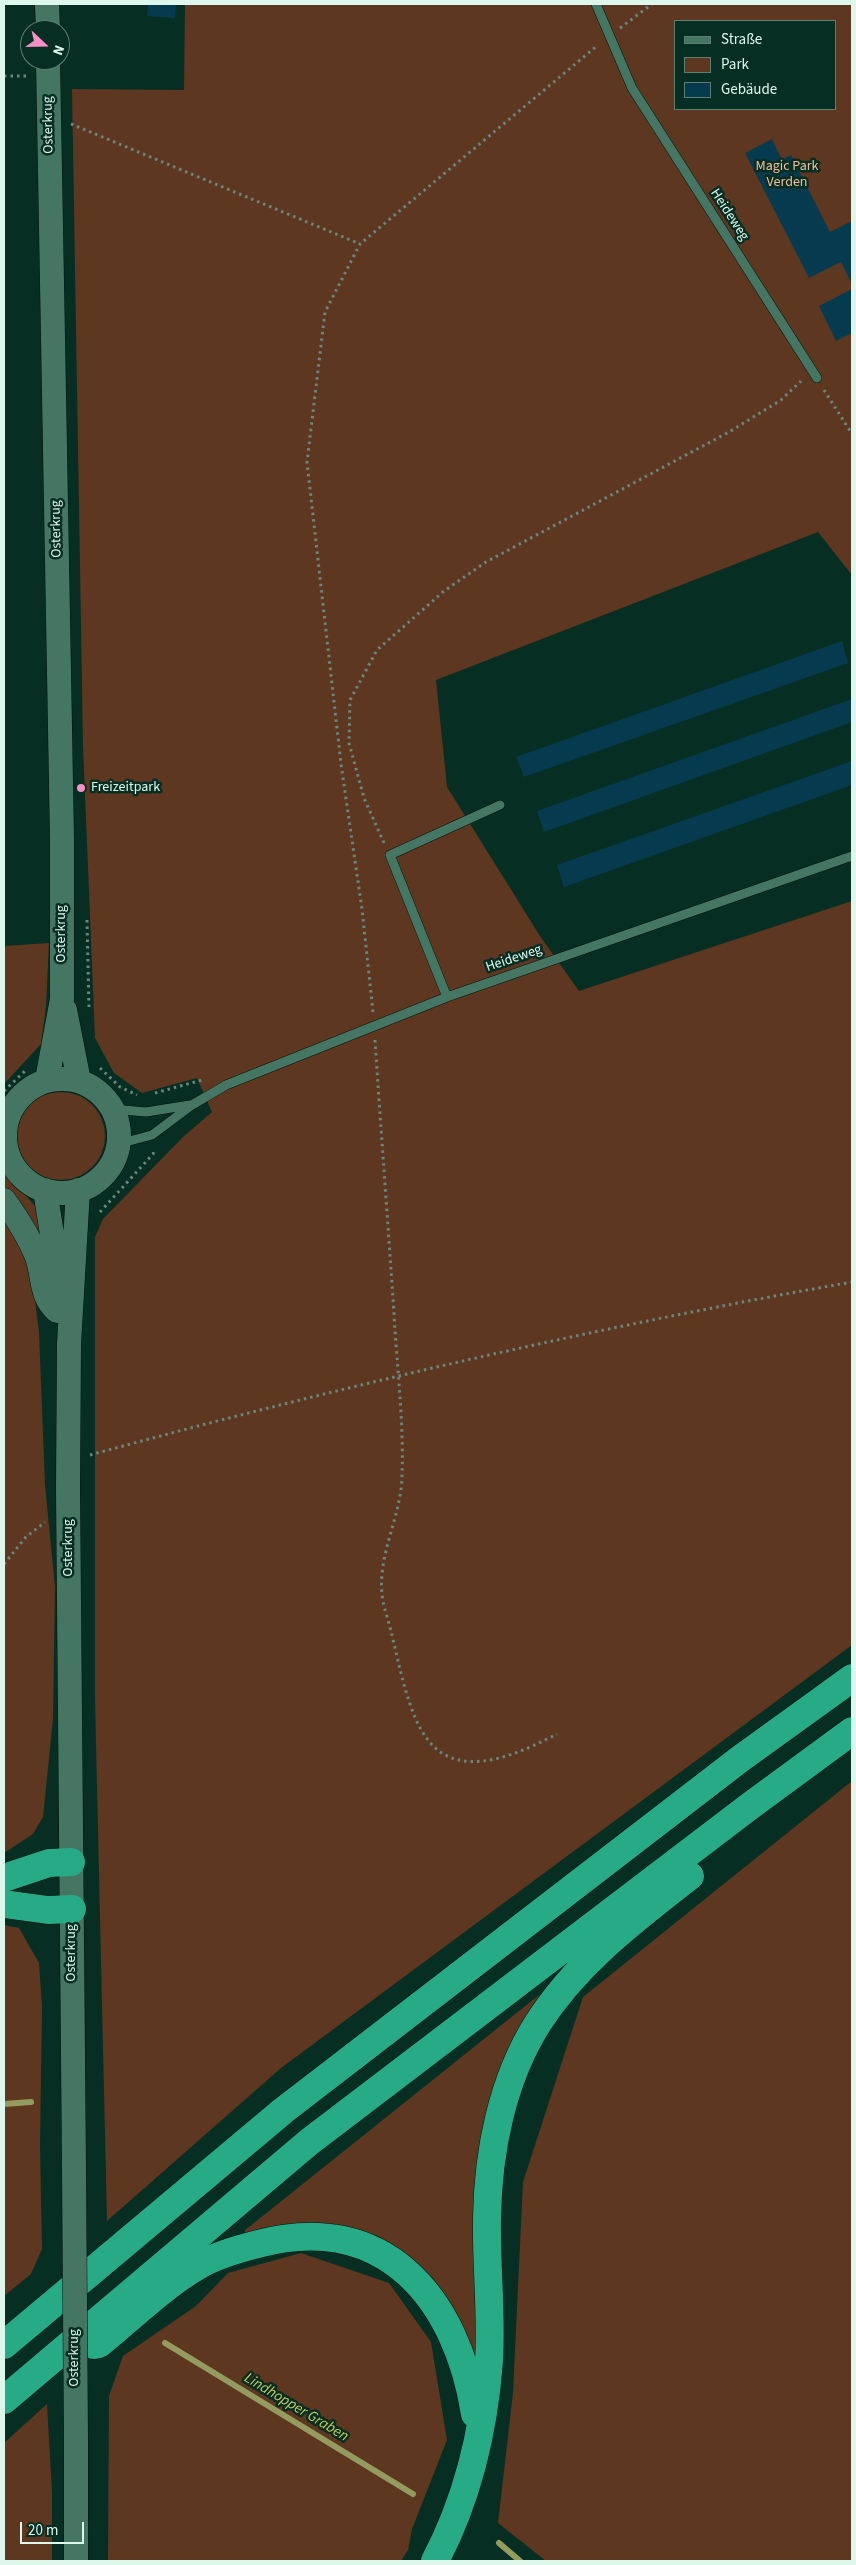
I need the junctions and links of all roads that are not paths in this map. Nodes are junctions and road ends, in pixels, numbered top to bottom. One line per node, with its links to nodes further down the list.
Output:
1 (47, 4): 3 (main road)
2 (596, 4): 5 (lane, Heideweg)
3 (48, 20)
4 (48, 70): 9 (main road, Osterkrug)
5 (815, 374)
6 (500, 805): 8 (lane)
7 (852, 856): 8 (lane, Heideweg)
8 (447, 997): 12 (lane, Heideweg)
9 (62, 999): 10 (main road, Osterkrug); 11 (main road, Osterkrug)
10 (47, 1080): 11 (main road); 14 (main road)
11 (79, 1081): 13 (main road)
12 (192, 1105): 13 (lane, Heideweg); 15 (lane, Heideweg)
13 (112, 1109): 15 (main road)
14 (5, 1123): 16 (main road)
15 (118, 1144): 18 (main road)
16 (6, 1157): 17 (main road)
17 (45, 1190): 18 (main road); 20 (main road, Osterkrug)
18 (78, 1190): 21 (main road, Osterkrug)
19 (4, 1200): 20 (main road)
20 (65, 1318): 21 (main road, Osterkrug)
21 (69, 1344): 25 (main road, Osterkrug)
22 (852, 1678): 29 (highway)
23 (852, 1731): 24 (highway)
24 (732, 1820): 32 (highway); 34 (highway)
25 (71, 1862): 26 (highway); 28 (main road, Osterkrug)
26 (4, 1878)
27 (4, 1904): 28 (highway)
28 (72, 1909): 35 (main road, Osterkrug, bridge)
29 (83, 2278): 30 (highway); 31 (highway)
30 (4, 2320)
31 (4, 2345)
32 (60, 2352): 33 (highway); 34 (highway)
33 (4, 2400)
34 (478, 2436): 36 (highway)
35 (76, 2561)
36 (435, 2561)

